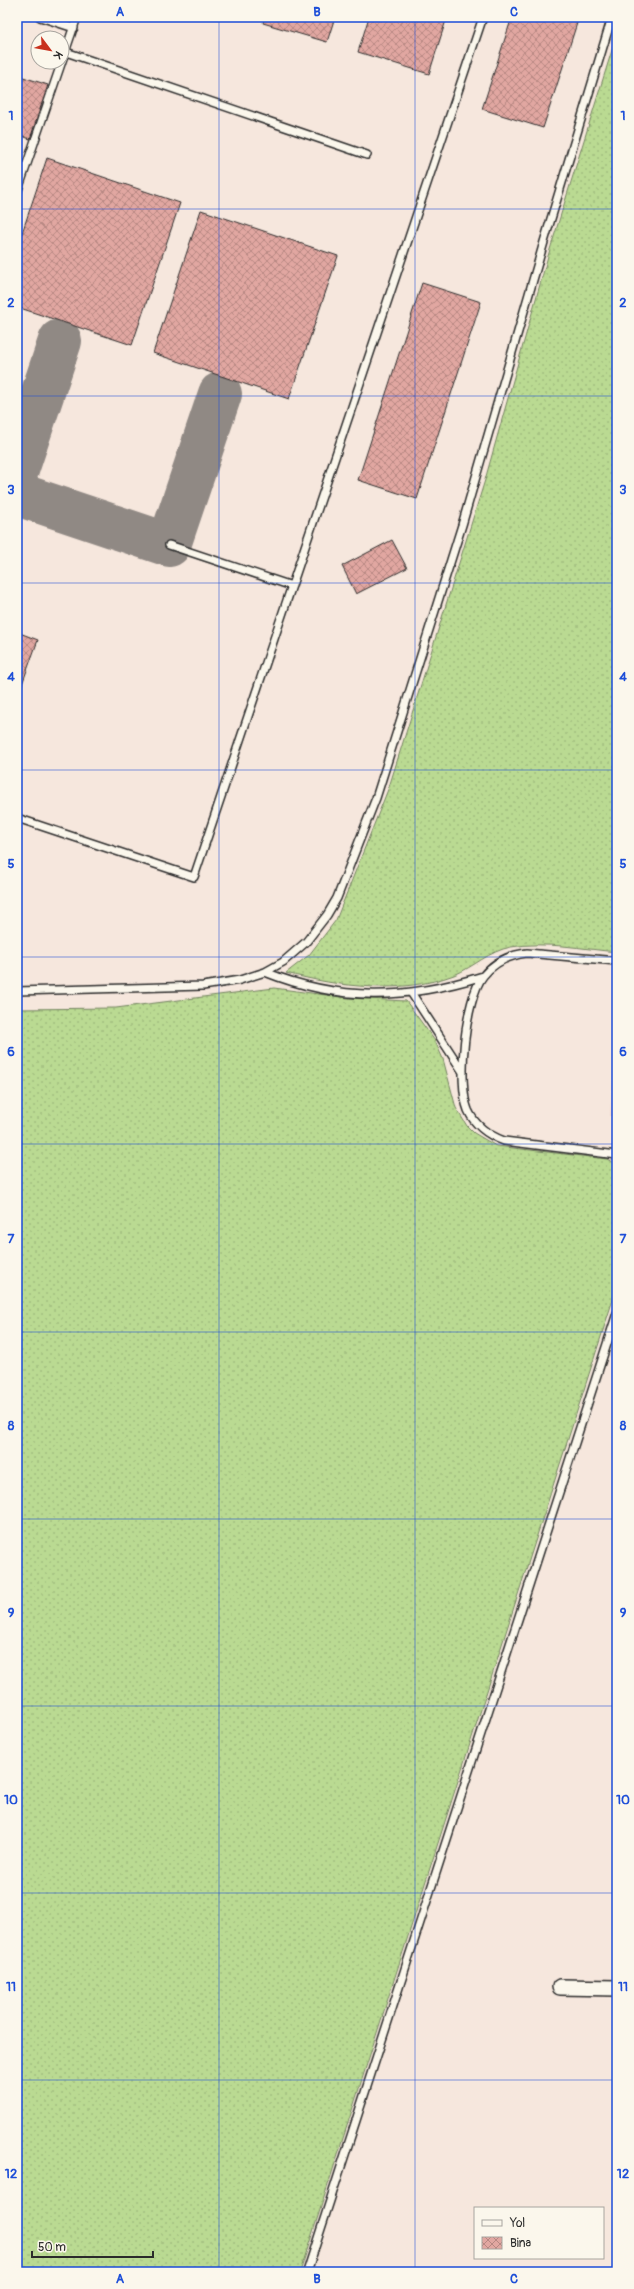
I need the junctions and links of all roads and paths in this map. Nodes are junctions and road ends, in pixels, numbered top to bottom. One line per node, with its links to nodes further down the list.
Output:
1 (40, 17): 5 (lane)
2 (78, 17): 5 (lane)
3 (483, 17): 12 (lane)
4 (612, 17): 15 (lane)
5 (74, 28): 6 (lane)
6 (70, 40)
7 (70, 53): 9 (lane)
8 (60, 70): 10 (lane)
9 (367, 155)
10 (17, 193)
11 (169, 545): 12 (lane)
12 (292, 586): 13 (lane)
13 (17, 818)
14 (617, 961): 16 (lane)
15 (265, 972): 17 (lane); 18 (lane)
16 (483, 976): 18 (lane); 19 (lane)
17 (17, 991)
18 (412, 994): 19 (lane)
19 (463, 1072): 20 (lane)
20 (617, 1155)
21 (617, 1312): 24 (lane)
22 (560, 1987): 23 (street)
23 (617, 1988)
24 (306, 2272)

